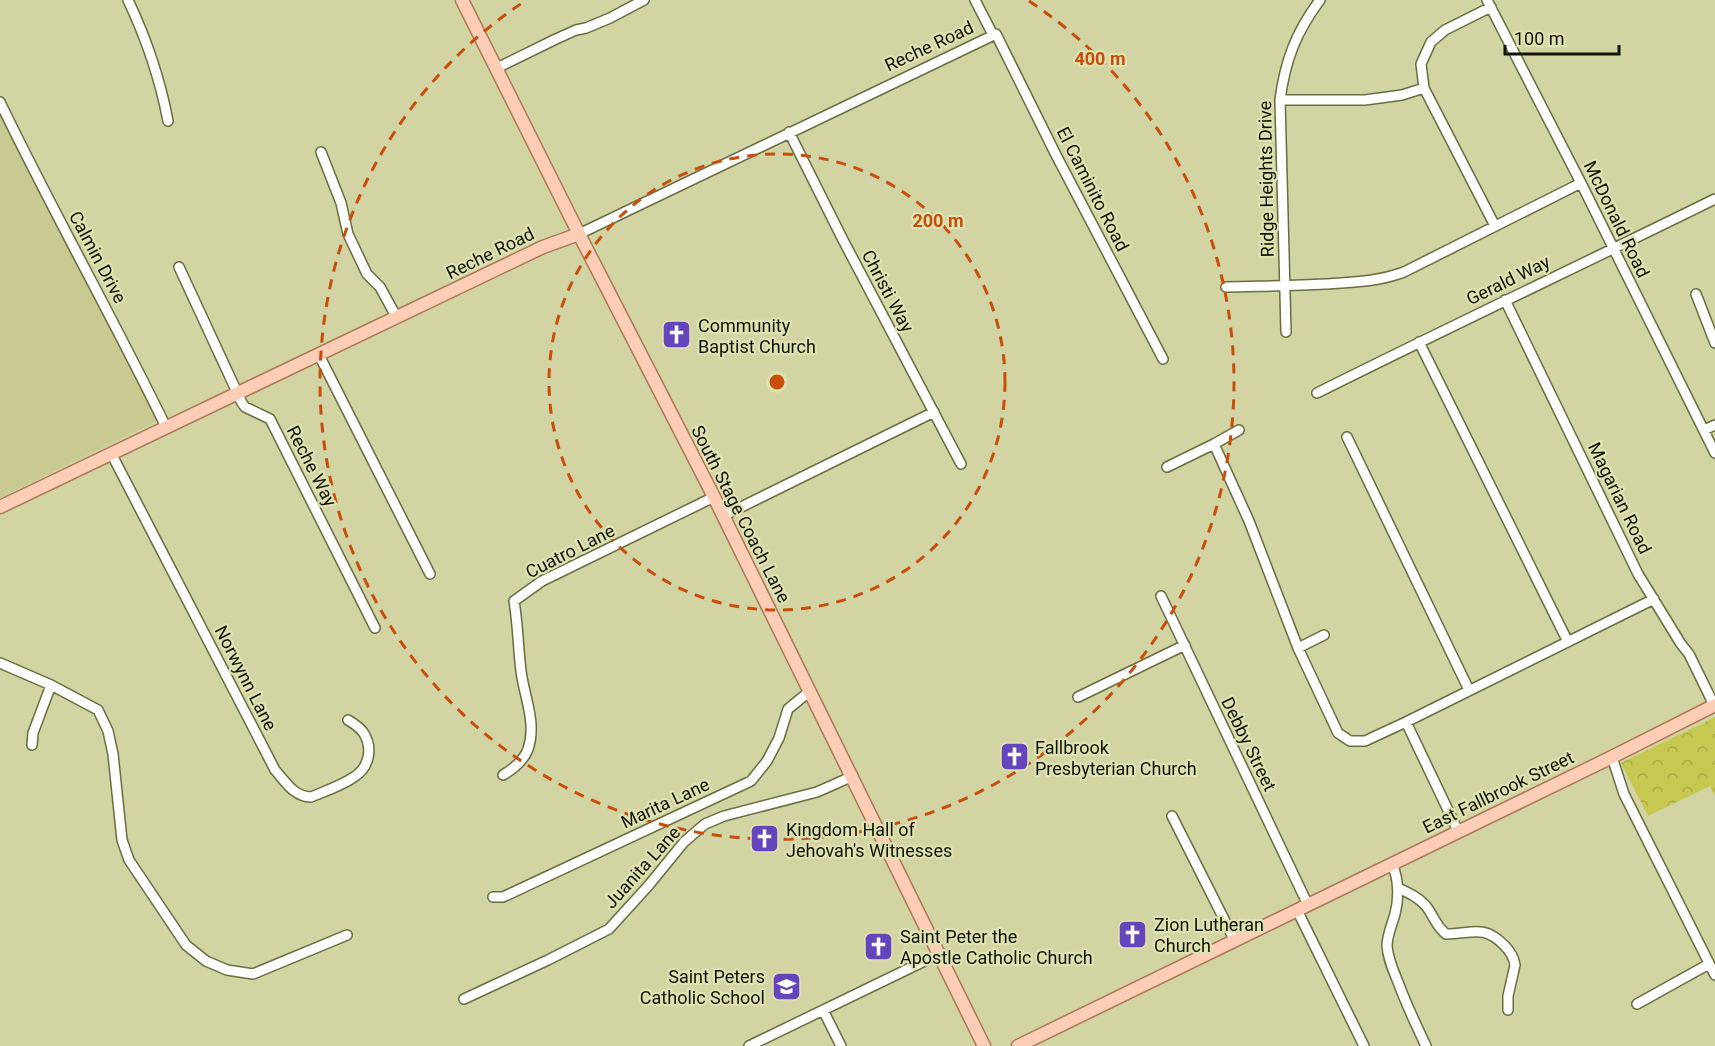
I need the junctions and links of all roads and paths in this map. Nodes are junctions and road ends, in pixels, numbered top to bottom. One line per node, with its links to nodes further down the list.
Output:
1 (128, 0): 12 (street)
2 (462, 0): 8 (main road, South Stage Coach Lane)
3 (644, 0): 8 (street)
4 (975, 0): 7 (street, El Caminito Road)
5 (1320, 0): 10 (street, Ridge Heights Drive)
6 (1489, 3): 9 (street); 15 (street, McDonald Road)
7 (994, 34): 13 (street, Reche Road); 30 (street, El Caminito Road)
8 (497, 68): 18 (main road, South Stage Coach Lane)
9 (1424, 88): 10 (street); 17 (street)
10 (1280, 100): 21 (street, Ridge Heights Drive)
11 (0, 102): 35 (street, Calmin Drive)
12 (168, 121)
13 (789, 132): 18 (street, Reche Road); 33 (street, Christi Way)
14 (321, 152): 25 (street)
15 (1581, 183): 17 (street); 19 (street, McDonald Road)
16 (1715, 199): 19 (street, Gerald Way)
17 (1495, 226): 21 (street)
18 (579, 234): 25 (main road, Reche Road); 44 (main road, South Stage Coach Lane)
19 (1613, 249): 24 (street, Gerald Way); 37 (street, McDonald Road)
20 (179, 267): 31 (street, Reche Way)
21 (1284, 286): 22 (street); 26 (street, Ridge Heights Drive)
22 (1226, 287)
23 (1696, 294): 28 (street)
24 (1505, 300): 27 (street, Gerald Way); 49 (street, Magarian Road)
25 (397, 318): 29 (main road, Reche Road)
26 (1286, 332)
27 (1419, 342): 32 (street, Gerald Way); 52 (street)
28 (1715, 343)
29 (320, 355): 31 (main road, Reche Road); 47 (street)
30 (1162, 359)
31 (238, 393): 35 (main road, Reche Road); 50 (street, Reche Way)
32 (1317, 393)
33 (934, 412): 42 (street, Christi Way); 46 (street)
34 (1715, 425): 37 (street)
35 (166, 427): 40 (main road, Reche Road)
36 (1239, 430): 39 (street)
37 (1704, 430): 41 (street, McDonald Road)
38 (1347, 436): 57 (street)
39 (1214, 444): 43 (street); 54 (street)
40 (111, 453): 45 (main road, Reche Road); 61 (street, Norwynn Lane)
41 (1715, 453)
42 (962, 464)
43 (1167, 467)
44 (714, 497): 46 (main road, South Stage Coach Lane); 65 (street, Cuatro Lane)
45 (0, 507)
46 (723, 516): 58 (main road, South Stage Coach Lane)
47 (430, 574)
48 (1161, 596): 53 (street, Debby Street)
49 (1654, 599): 52 (street); 60 (street, Magarian Road)
50 (375, 628)
51 (1324, 636): 54 (street)
52 (1568, 642): 57 (street)
53 (1185, 645): 59 (street); 72 (street, Debby Street)
54 (1298, 648): 62 (street)
55 (0, 663): 56 (street)
56 (51, 685): 63 (street); 73 (street)
57 (1469, 690): 62 (street)
58 (810, 691): 66 (main road, South Stage Coach Lane); 71 (street, Marita Lane)
59 (1078, 697)
60 (1714, 705): 64 (main road, East Fallbrook Street)
61 (348, 720)
62 (1406, 722): 68 (street)
63 (32, 745)
64 (1612, 757): 68 (main road, East Fallbrook Street); 76 (street)
65 (503, 775)
66 (852, 776): 75 (main road, South Stage Coach Lane); 78 (street, Juanita Lane)
67 (1172, 816): 74 (street)
68 (1458, 831): 69 (main road, East Fallbrook Street)
69 (1392, 864): 70 (street); 72 (main road, East Fallbrook Street)
70 (1398, 888): 81 (street); 88 (street)
71 (493, 897)
72 (1303, 908): 74 (main road, East Fallbrook Street); 87 (street)
73 (347, 935)
74 (1235, 941): 86 (main road, East Fallbrook Street)
75 (939, 954): 80 (street); 85 (main road, South Stage Coach Lane)
76 (1710, 964): 77 (street); 79 (street)
77 (1715, 975)
78 (464, 999)
79 (1637, 1004)
80 (823, 1010): 82 (street); 84 (street)
81 (1508, 1010)
82 (769, 1042): 83 (street)
83 (749, 1046)
84 (841, 1046)
85 (984, 1046)
86 (1018, 1046)
87 (1364, 1046)
88 (1426, 1046)

